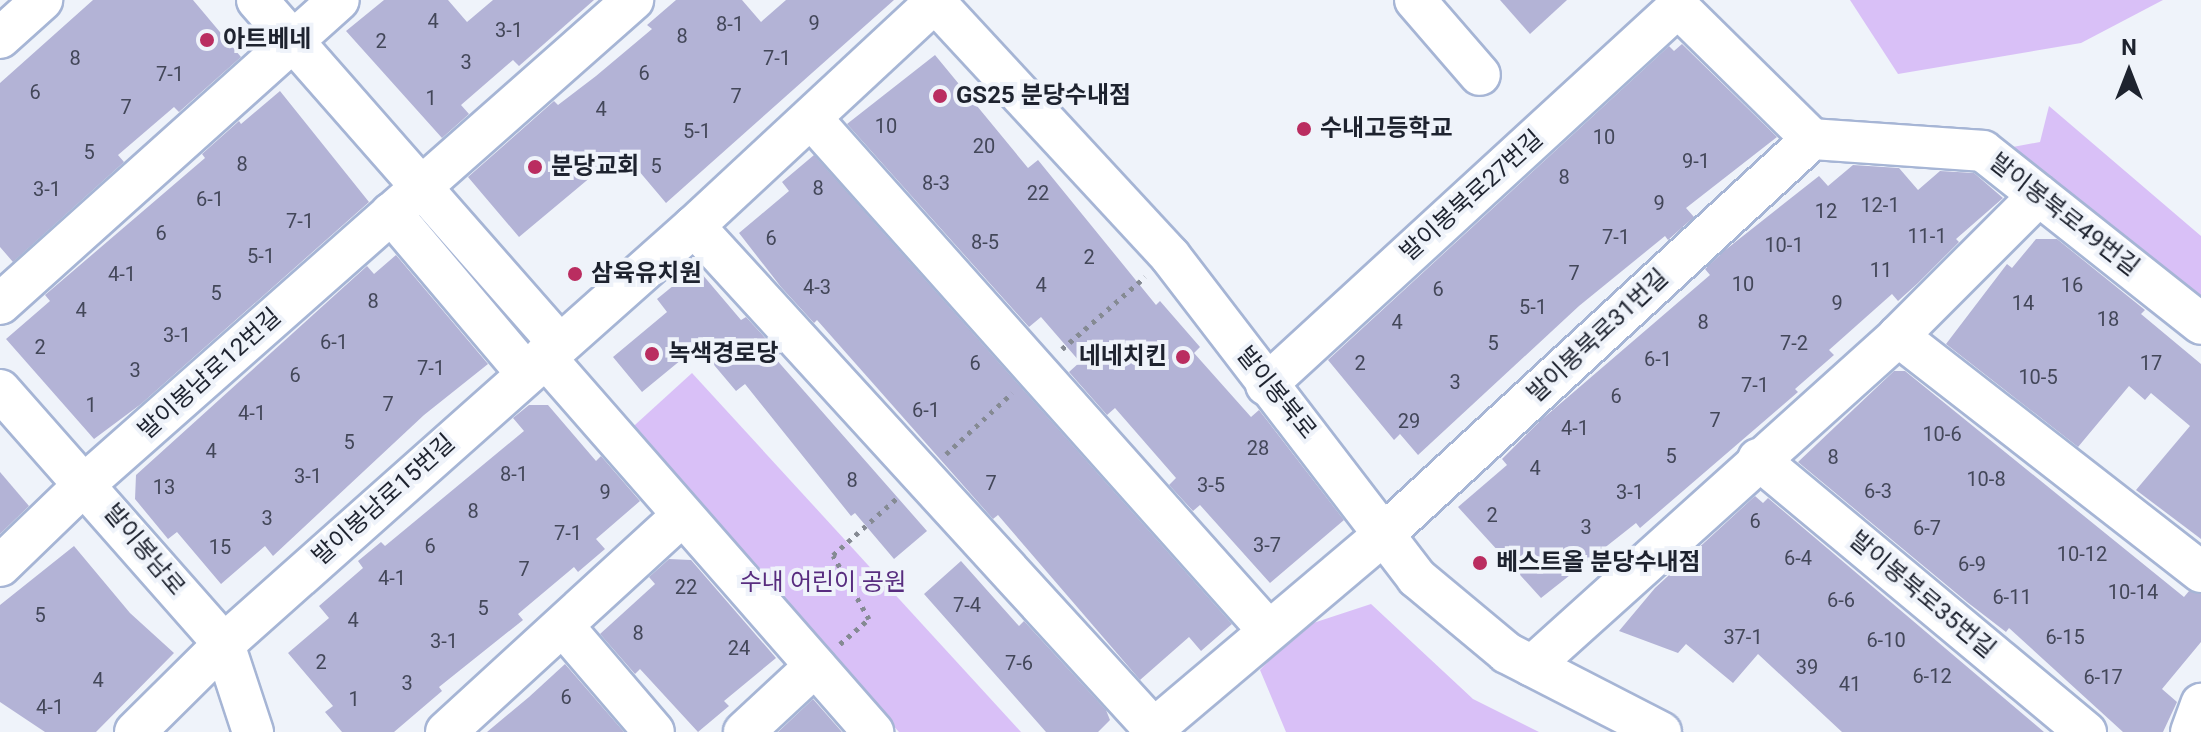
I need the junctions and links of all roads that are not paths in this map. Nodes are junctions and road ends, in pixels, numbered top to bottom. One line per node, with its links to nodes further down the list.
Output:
1 (42, 0): 7 (street)
2 (257, 0): 8 (street)
3 (339, 0): 8 (street)
4 (633, 0): 12 (street, 발이봉남로12번길)
5 (1415, 0): 9 (street)
6 (934, 1): 10 (street, 발이봉남로15번길); 20 (street, 발이봉북로)
7 (0, 38)
8 (294, 41): 12 (street); 16 (street)
9 (1480, 75)
10 (811, 118): 15 (street, 발이봉남로15번길); 29 (street)
11 (1812, 139): 13 (street, 발이봉북로49번길); 20 (street, 발이봉북로27번길); 25 (street, 발이봉북로31번길)
12 (423, 185): 14 (street, 발이봉남로12번길); 19 (street)
13 (2039, 195): 17 (street, 발이봉북로49번길); 18 (street)
14 (391, 213): 19 (street); 23 (street, 발이봉남로12번길)
15 (694, 226): 19 (street, 발이봉남로15번길); 34 (street)
16 (0, 304)
17 (2201, 324)
18 (1898, 336): 22 (street); 27 (street)
19 (542, 357): 24 (street); 30 (street, 발이봉남로15번길)
20 (1266, 385): 25 (street, 발이봉북로)
21 (0, 390): 23 (street, 발이봉남로)
22 (1758, 459): 32 (street); 42 (street, 발이봉북로35번길)
23 (86, 483): 26 (street, 발이봉남로12번길); 30 (street, 발이봉남로)
24 (681, 517): 28 (street); 31 (street)
25 (1384, 534): 29 (street, 발이봉북로31번길); 32 (street, 발이봉북로)
26 (0, 566)
27 (2201, 572)
28 (564, 627): 35 (street); 38 (street)
29 (1267, 629): 34 (street, 발이봉북로31번길)
30 (224, 644): 36 (street, 발이봉남로15번길); 37 (street, 발이봉남로)
31 (815, 666): 39 (street); 40 (street)
32 (1532, 666): 41 (street, 발이봉북로)
33 (2201, 704): 43 (street)
34 (1152, 730)
35 (449, 731)
36 (135, 732)
37 (253, 732)
38 (654, 732)
39 (744, 732)
40 (873, 732)
41 (1661, 732)
42 (2086, 732)
43 (2191, 732)

